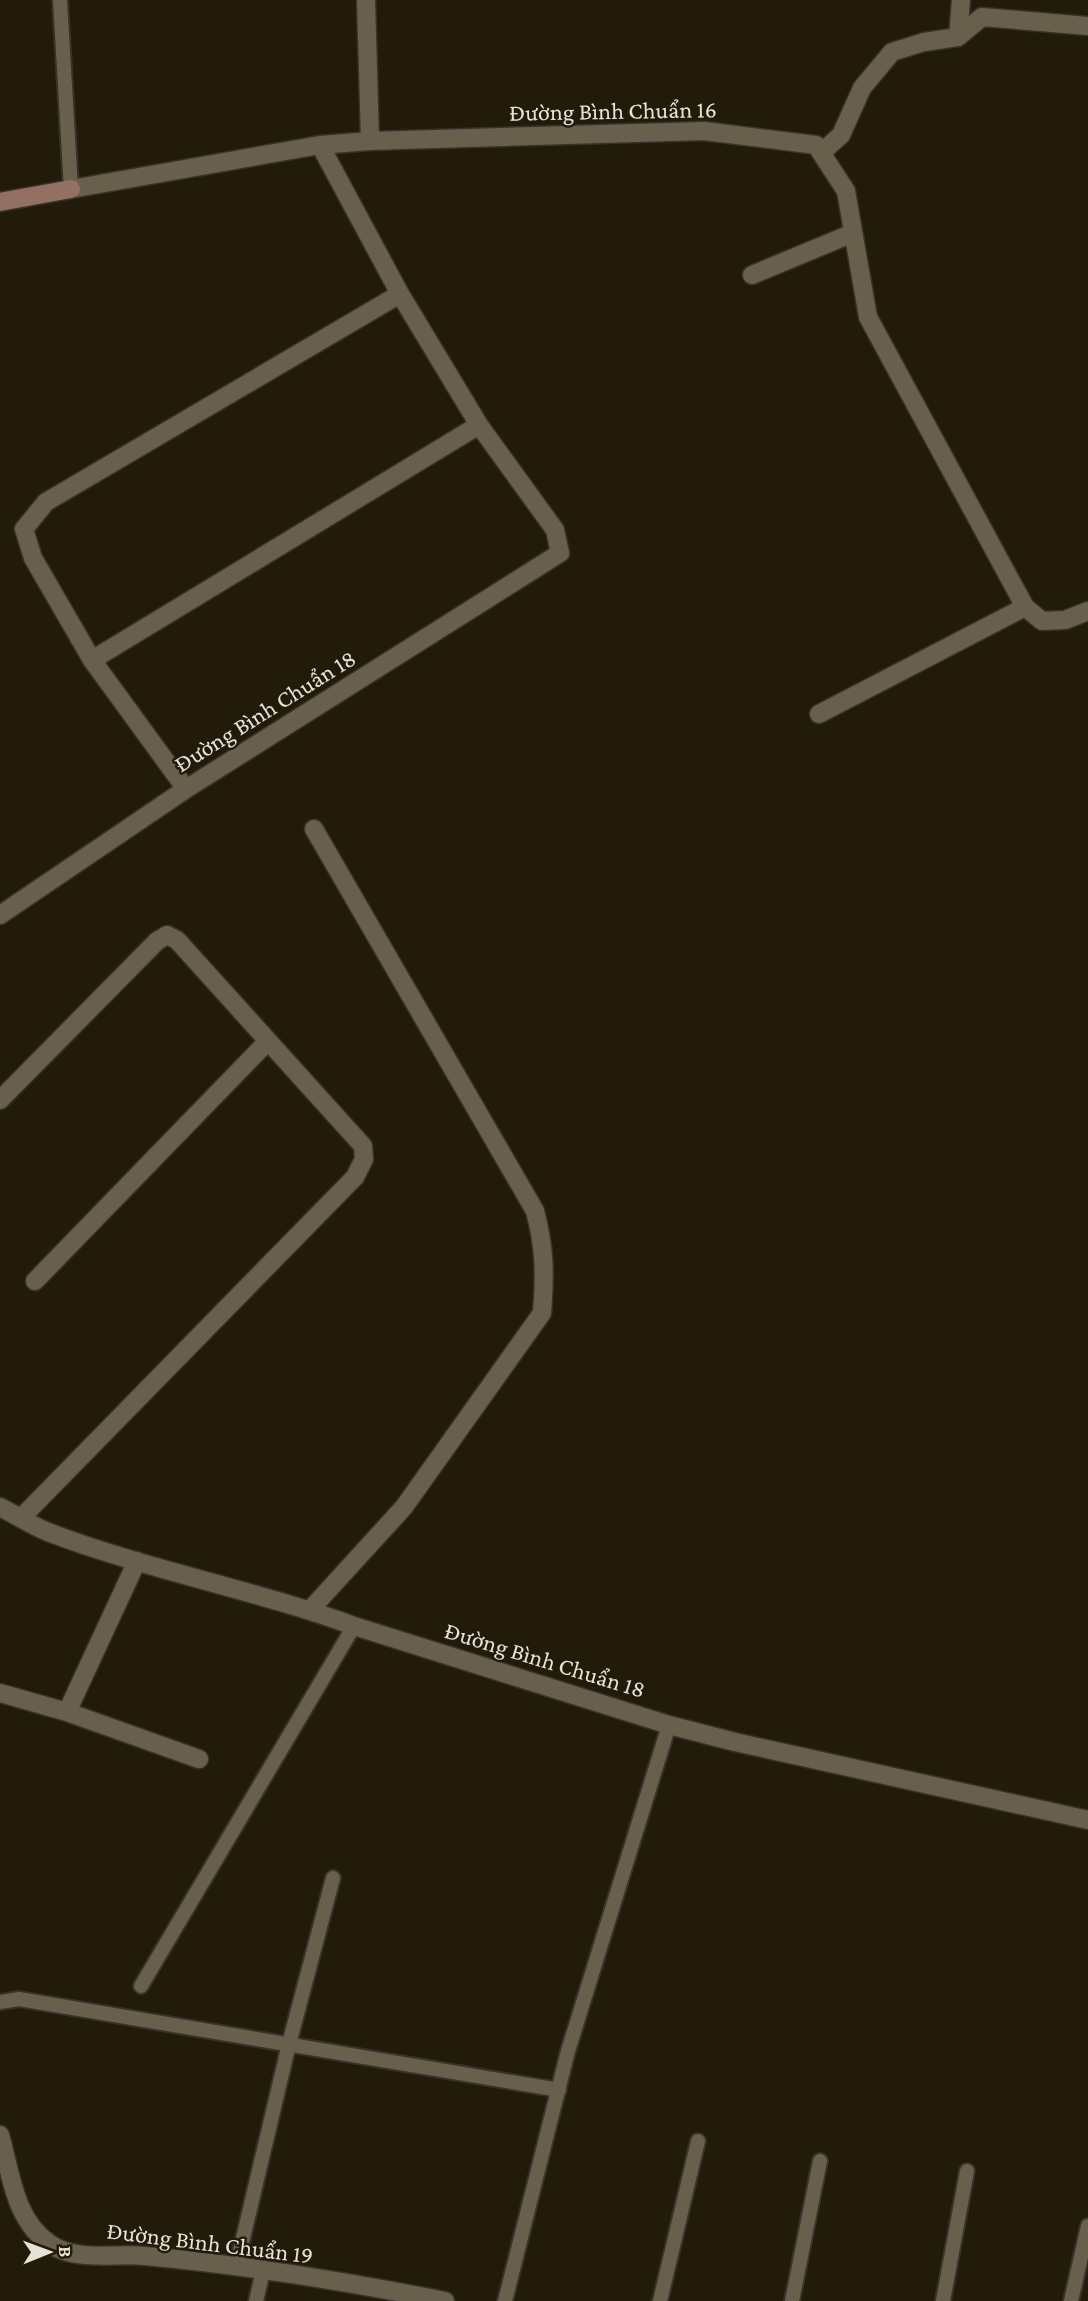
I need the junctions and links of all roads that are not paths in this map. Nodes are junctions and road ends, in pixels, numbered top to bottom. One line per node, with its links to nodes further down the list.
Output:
1 (60, 0): 9 (lane)
2 (366, 0): 6 (street)
3 (961, 0): 5 (street)
4 (1088, 26): 5 (street)
5 (958, 37): 8 (street)
6 (370, 141): 7 (street, Đường Bình Chuẩn 16); 8 (street, Đường Bình Chuẩn 16)
7 (320, 145): 9 (street, Đường Bình Chuẩn 16); 13 (street)
8 (821, 153): 11 (street)
9 (71, 189): 10 (street, Đường Bình Chuẩn 16)
10 (0, 202)
11 (853, 233): 12 (street); 15 (street)
12 (752, 275)
13 (400, 295): 14 (street); 17 (street)
14 (478, 425): 17 (street); 19 (street, Đường Bình Chuẩn 18)
15 (1025, 607): 16 (street); 18 (street)
16 (1088, 611)
17 (92, 660): 19 (street)
18 (819, 713)
19 (186, 789): 21 (street, Đường Bình Chuẩn 18)
20 (314, 829): 28 (street)
21 (0, 915)
22 (267, 1042): 23 (street); 24 (street); 26 (street)
23 (0, 1100)
24 (35, 1281)
25 (0, 1507): 26 (street, Đường Bình Chuẩn 18)
26 (21, 1518): 27 (street, Đường Bình Chuẩn 18)
27 (137, 1561): 28 (street, Đường Bình Chuẩn 18); 31 (street)
28 (310, 1610): 29 (street, Đường Bình Chuẩn 18)
29 (354, 1626): 32 (street, Đường Bình Chuẩn 18); 36 (lane)
30 (0, 1693): 31 (street)
31 (67, 1712): 33 (street)
32 (669, 1725): 34 (street, Đường Bình Chuẩn 18); 39 (lane)
33 (199, 1759)
34 (1088, 1820)
35 (333, 1878): 38 (lane)
36 (141, 1986)
37 (0, 2002): 38 (lane)
38 (289, 2044): 39 (lane); 45 (lane)
39 (559, 2090): 50 (lane)
40 (0, 2135): 45 (street, Đường Bình Chuẩn 19)
41 (698, 2141): 51 (lane)
42 (820, 2161): 52 (lane)
43 (967, 2171): 53 (lane)
44 (1088, 2225): 54 (lane)
45 (236, 2268): 46 (street, Đường Bình Chuẩn 19)
46 (263, 2271): 47 (street, Đường Bình Chuẩn 19); 48 (lane)
47 (376, 2295): 49 (street, Đường Bình Chuẩn 19)
48 (256, 2301)
49 (446, 2301)
50 (505, 2301)
51 (660, 2301)
52 (792, 2301)
53 (943, 2301)
54 (1071, 2301)

